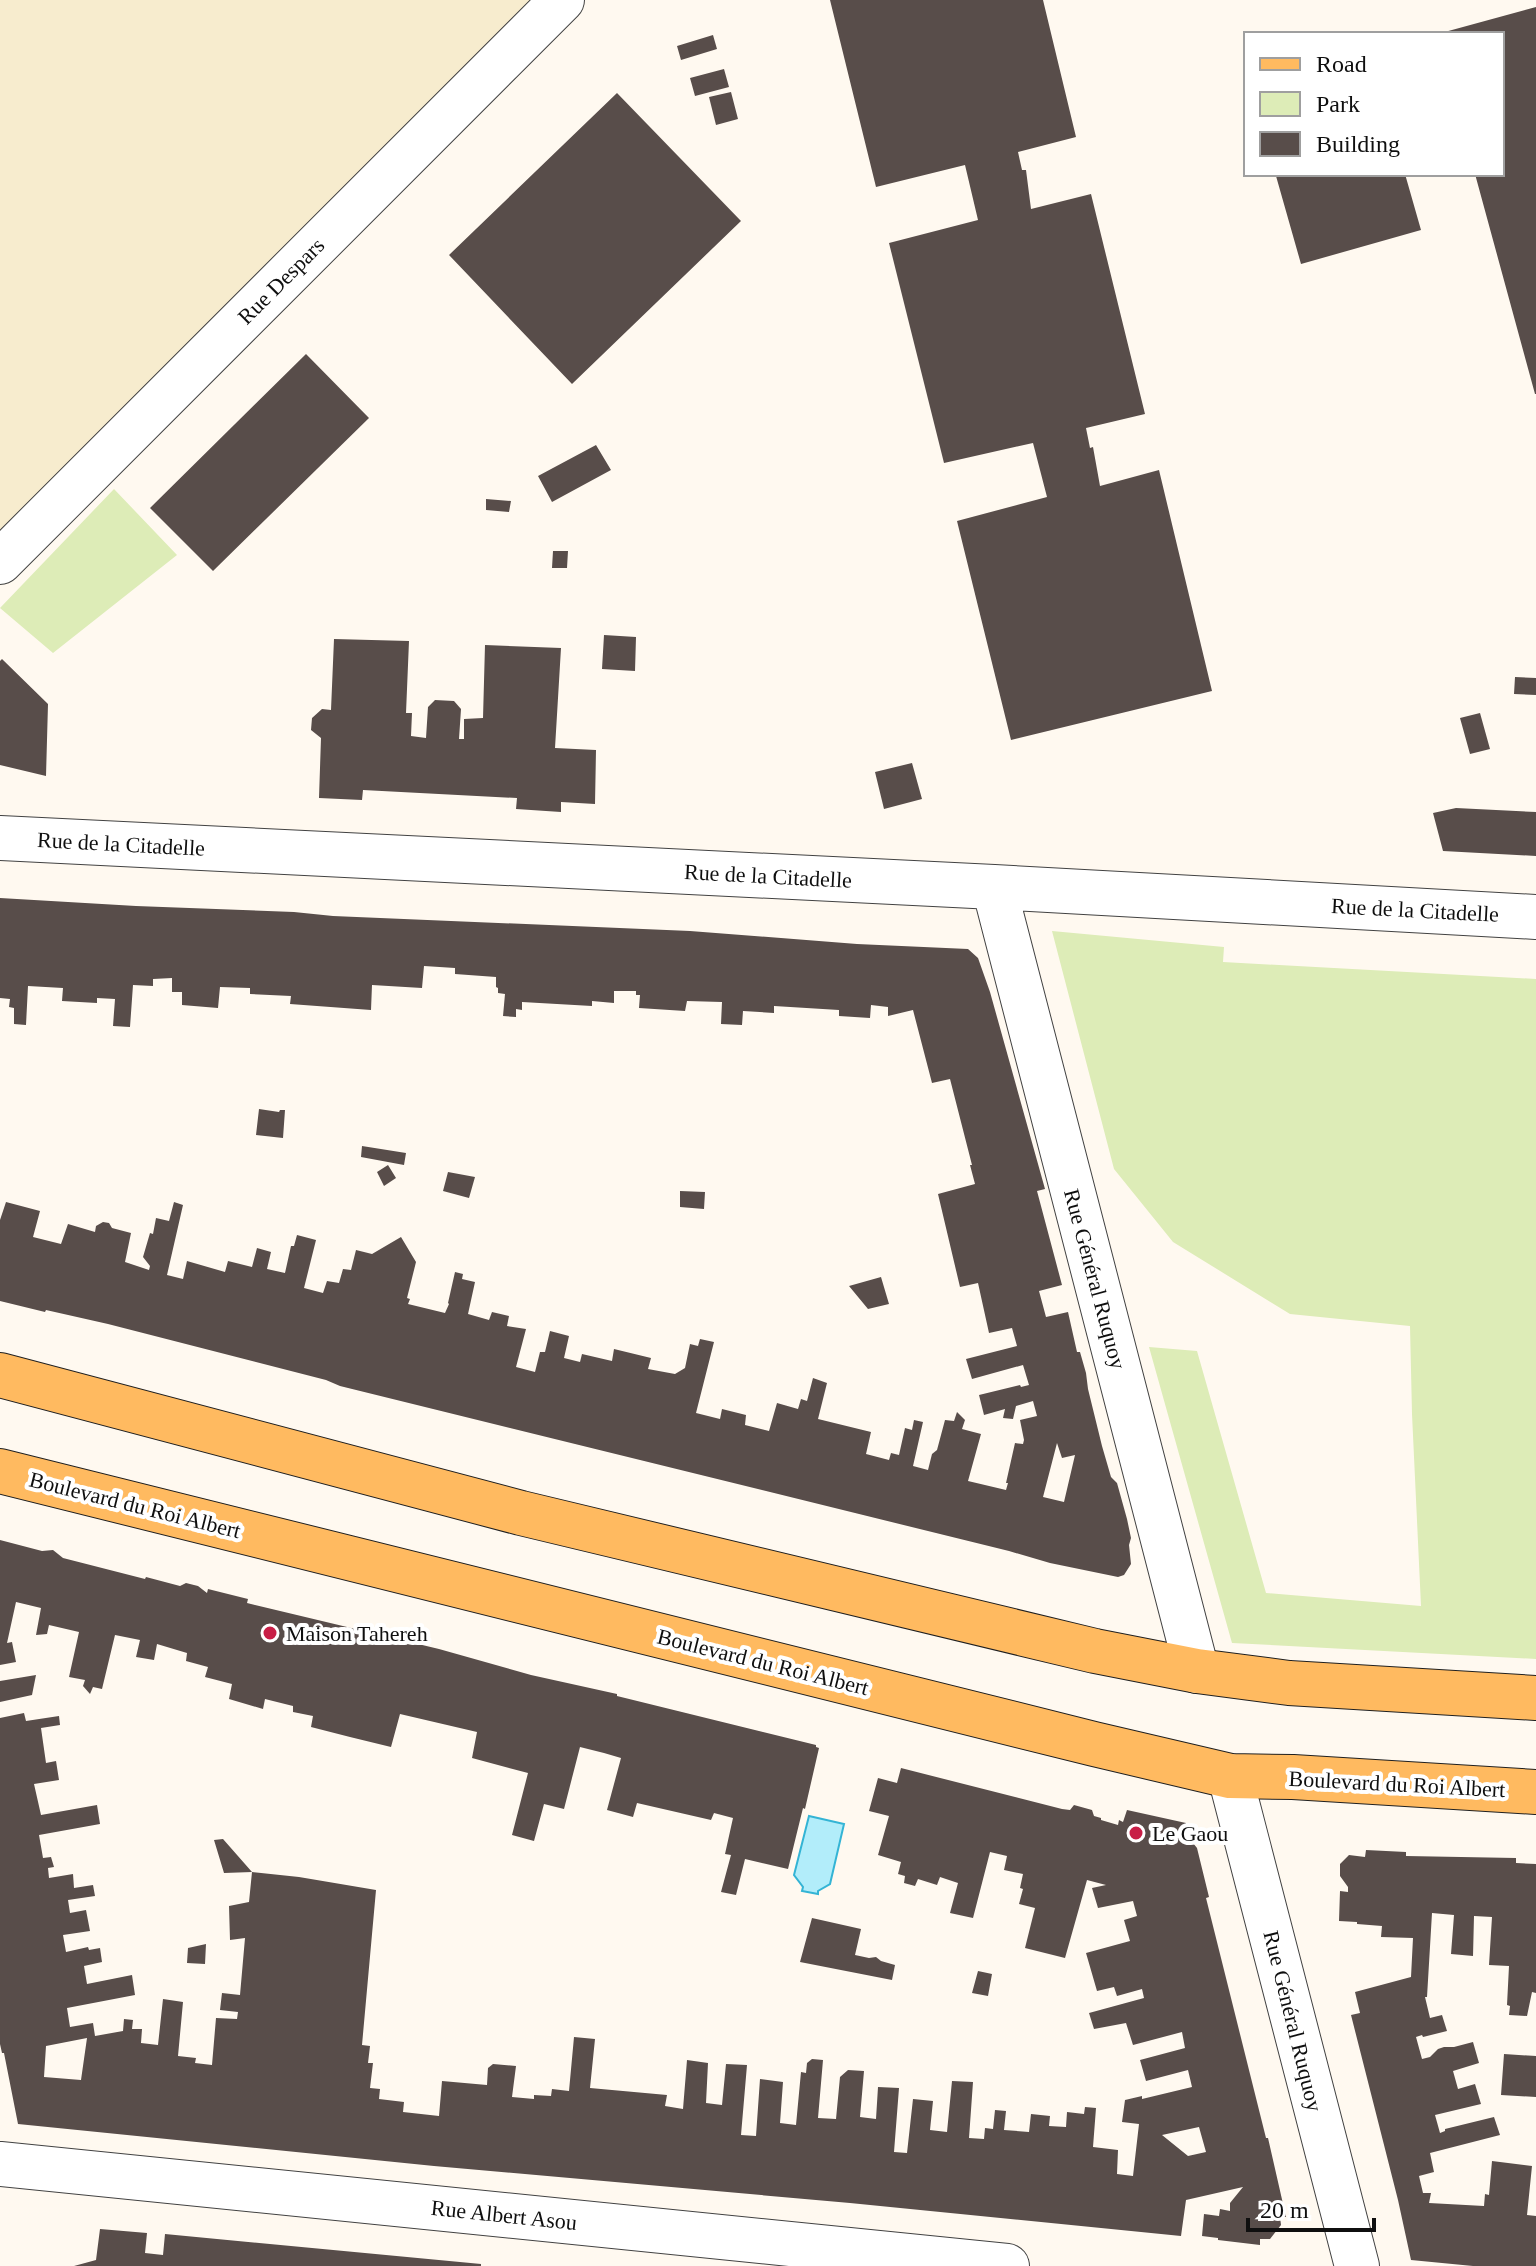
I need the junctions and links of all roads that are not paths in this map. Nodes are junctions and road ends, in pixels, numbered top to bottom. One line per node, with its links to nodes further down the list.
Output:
1 (562, 0): 2 (street, Rue Despars)
2 (0, 562)
3 (0, 838): 4 (street, Rue de la Citadelle)
4 (994, 887): 5 (street, Rue de la Citadelle); 8 (street, Rue Général Ruquoy)
5 (1536, 917)
6 (0, 1375): 8 (main road)
7 (0, 1471): 10 (main road, Boulevard du Roi Albert)
8 (1197, 1671): 9 (main road)
9 (1536, 1698)
10 (1230, 1776): 11 (main road, Boulevard du Roi Albert); 14 (street, Rue Général Ruquoy)
11 (1536, 1792)
12 (0, 2164): 13 (street, Rue Albert Asou)
13 (1007, 2266)
14 (1357, 2266)

